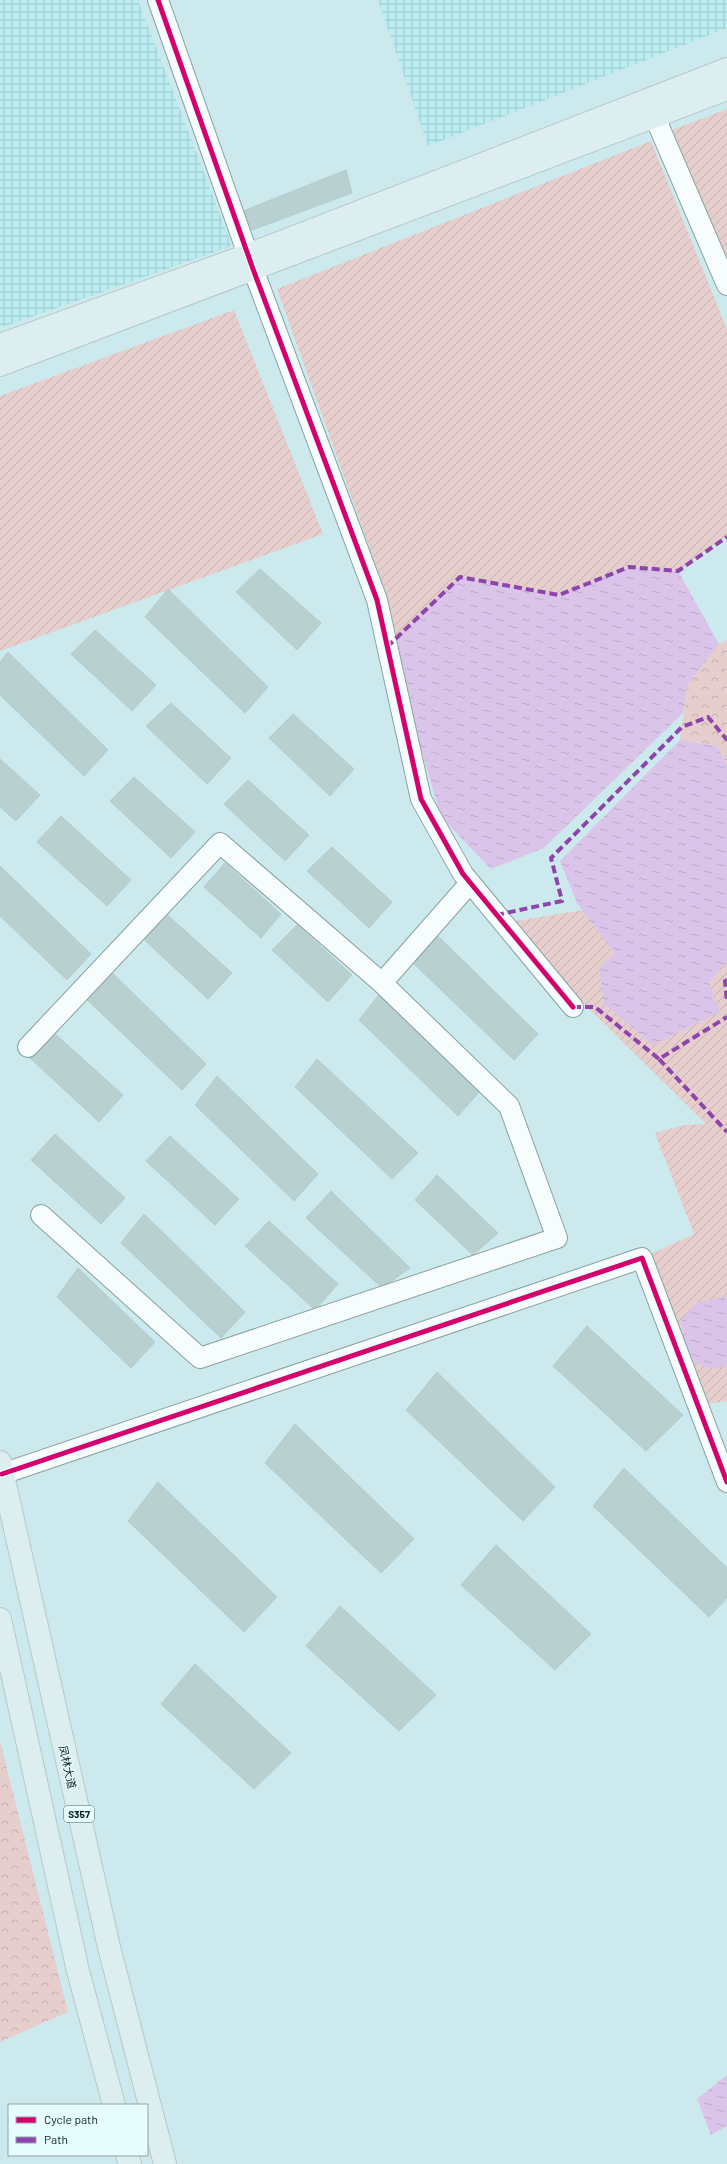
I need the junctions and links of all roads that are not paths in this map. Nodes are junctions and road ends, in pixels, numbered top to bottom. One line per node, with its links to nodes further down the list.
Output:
1 (158, 0): 5 (street)
2 (727, 69): 4 (main road)
3 (727, 89): 4 (main road)
4 (651, 108): 5 (main road); 6 (street)
5 (251, 262): 7 (main road); 8 (main road); 9 (street)
6 (727, 285)
7 (0, 345)
8 (0, 365)
9 (470, 883): 10 (street); 11 (street)
10 (382, 983): 12 (street); 13 (street)
11 (573, 1007)
12 (28, 1047)
13 (41, 1216)
14 (1, 1468): 15 (street); 18 (main road, 凤林大道 / S357)
15 (727, 1482)
16 (0, 1619): 17 (main road)
17 (114, 2104)
18 (165, 2164)

